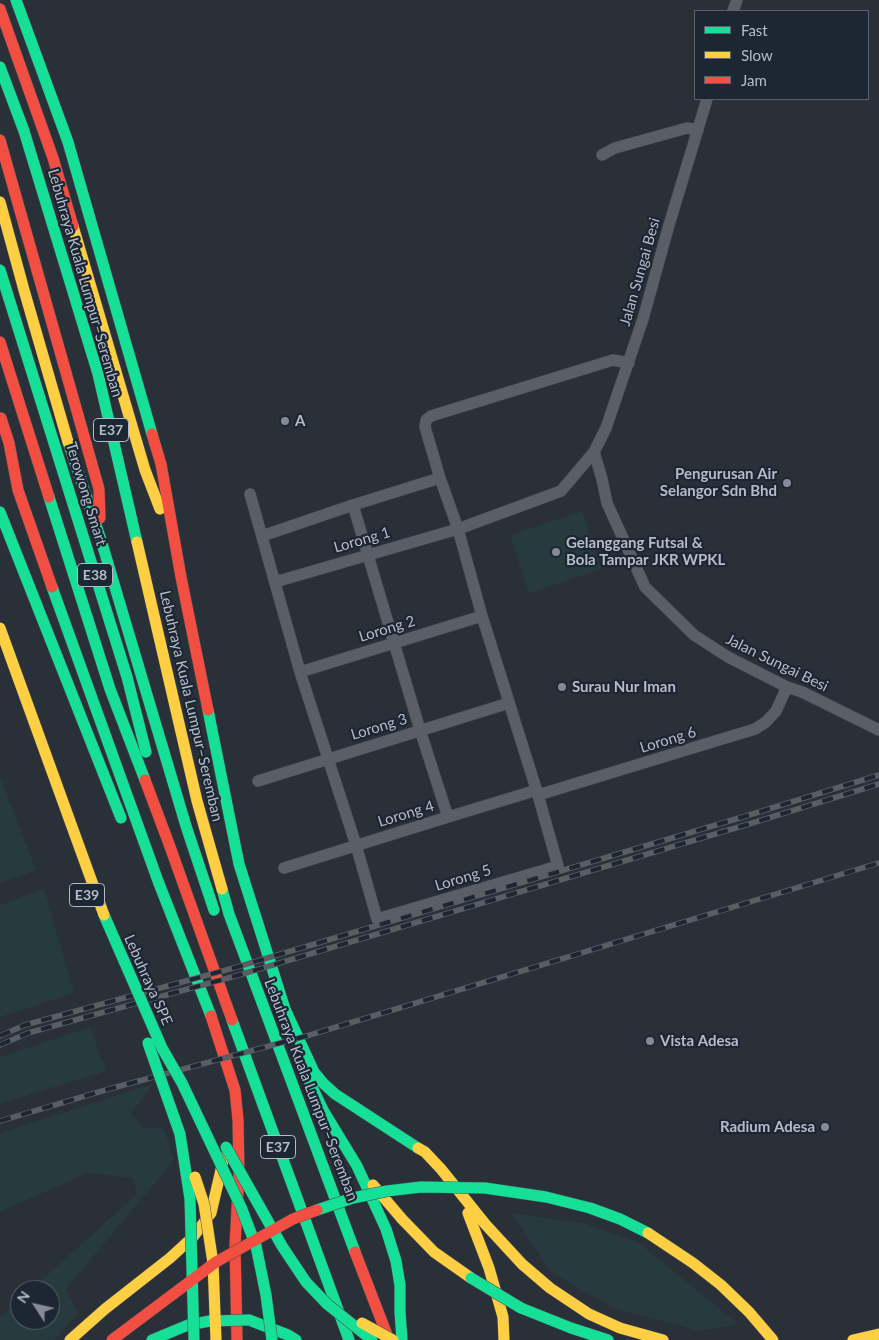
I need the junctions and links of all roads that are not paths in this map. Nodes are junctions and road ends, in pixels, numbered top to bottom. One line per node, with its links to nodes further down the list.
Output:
1 (16, 0): 23 (highway)
2 (0, 9): 23 (highway)
3 (0, 67): 43 (highway, Lebuhraya Kuala Lumpur–Seremban / E37)
4 (707, 100): 5 (street, Jalan Sungai Besi)
5 (698, 130): 7 (street); 11 (street, Jalan Sungai Besi)
6 (0, 140): 22 (highway, Terowong Smart / E38)
7 (602, 155)
8 (0, 202): 22 (highway, Terowong Smart / E38)
9 (0, 270): 40 (highway, Terowong Smart / E38)
10 (0, 342): 40 (highway, E37)
11 (629, 362): 13 (street, Jalan Sungai Besi); 15 (street)
12 (1, 418): 16 (highway)
13 (594, 452): 20 (street, Jalan Sungai Besi); 31 (street, Jalan Sungai Besi)
14 (0, 457): 16 (highway)
15 (440, 478): 18 (street); 20 (street)
16 (18, 490): 48 (highway)
17 (250, 494): 21 (street)
18 (353, 505): 21 (street); 24 (street)
19 (0, 512): 39 (highway)
20 (458, 529): 24 (street, Lorong 1); 26 (street)
21 (262, 536): 25 (street)
22 (102, 540): 44 (highway, Terowong Smart / E38)
23 (177, 553): 50 (highway)
24 (367, 554): 25 (street, Lorong 1); 28 (street)
25 (275, 582): 30 (street)
26 (482, 616): 28 (street, Lorong 2); 32 (street)
27 (0, 628): 45 (highway, Lebuhraya SPE / E39, bridge)
28 (394, 643): 30 (street, Lorong 2); 33 (street)
29 (0, 654): 47 (highway, Lebuhraya SPE / E39, bridge)
30 (300, 672): 35 (street)
31 (787, 687): 34 (street, Jalan Sungai Besi); 37 (street, Lorong 6)
32 (509, 703): 33 (street, Lorong 3); 37 (street)
33 (420, 730): 35 (street, Lorong 3); 38 (street)
34 (879, 730)
35 (328, 758): 36 (street, Lorong 3); 41 (street)
36 (258, 781)
37 (537, 792): 38 (street, Lorong 4); 41 (street, Lorong 5)
38 (448, 816): 41 (street, Lorong 4)
39 (125, 829)
40 (169, 844): 62 (highway, E37)
41 (356, 845): 42 (street, Lorong 4)
42 (284, 868)
43 (229, 914): 44 (highway, Lebuhraya Kuala Lumpur–Seremban / E37); 49 (highway)
44 (246, 960): 64 (highway, Lebuhraya Kuala Lumpur–Seremban / E37)
45 (182, 1083): 52 (highway, bridge); 60 (highway, Lebuhraya SPE / E39, bridge)
46 (225, 1098): 54 (highway)
47 (180, 1134): 57 (highway, Lebuhraya SPE / E39, bridge); 58 (highway, bridge)
48 (239, 1143): 51 (highway); 59 (highway)
49 (358, 1166): 65 (highway); 67 (highway, bridge)
50 (458, 1188): 66 (highway); 68 (highway)
51 (180, 1264)
52 (327, 1304): 63 (highway, bridge); 64 (highway, bridge)
53 (879, 1334): 70 (highway)
54 (70, 1340)
55 (112, 1340): 69 (highway, bridge)
56 (152, 1340): 61 (highway, bridge)
57 (194, 1340)
58 (216, 1340)
59 (236, 1340)
60 (272, 1340)
61 (296, 1340)
62 (349, 1340)
63 (372, 1340)
64 (391, 1340)
65 (402, 1340)
66 (504, 1340)
67 (608, 1340)
68 (663, 1340)
69 (773, 1340)
70 (853, 1340)

